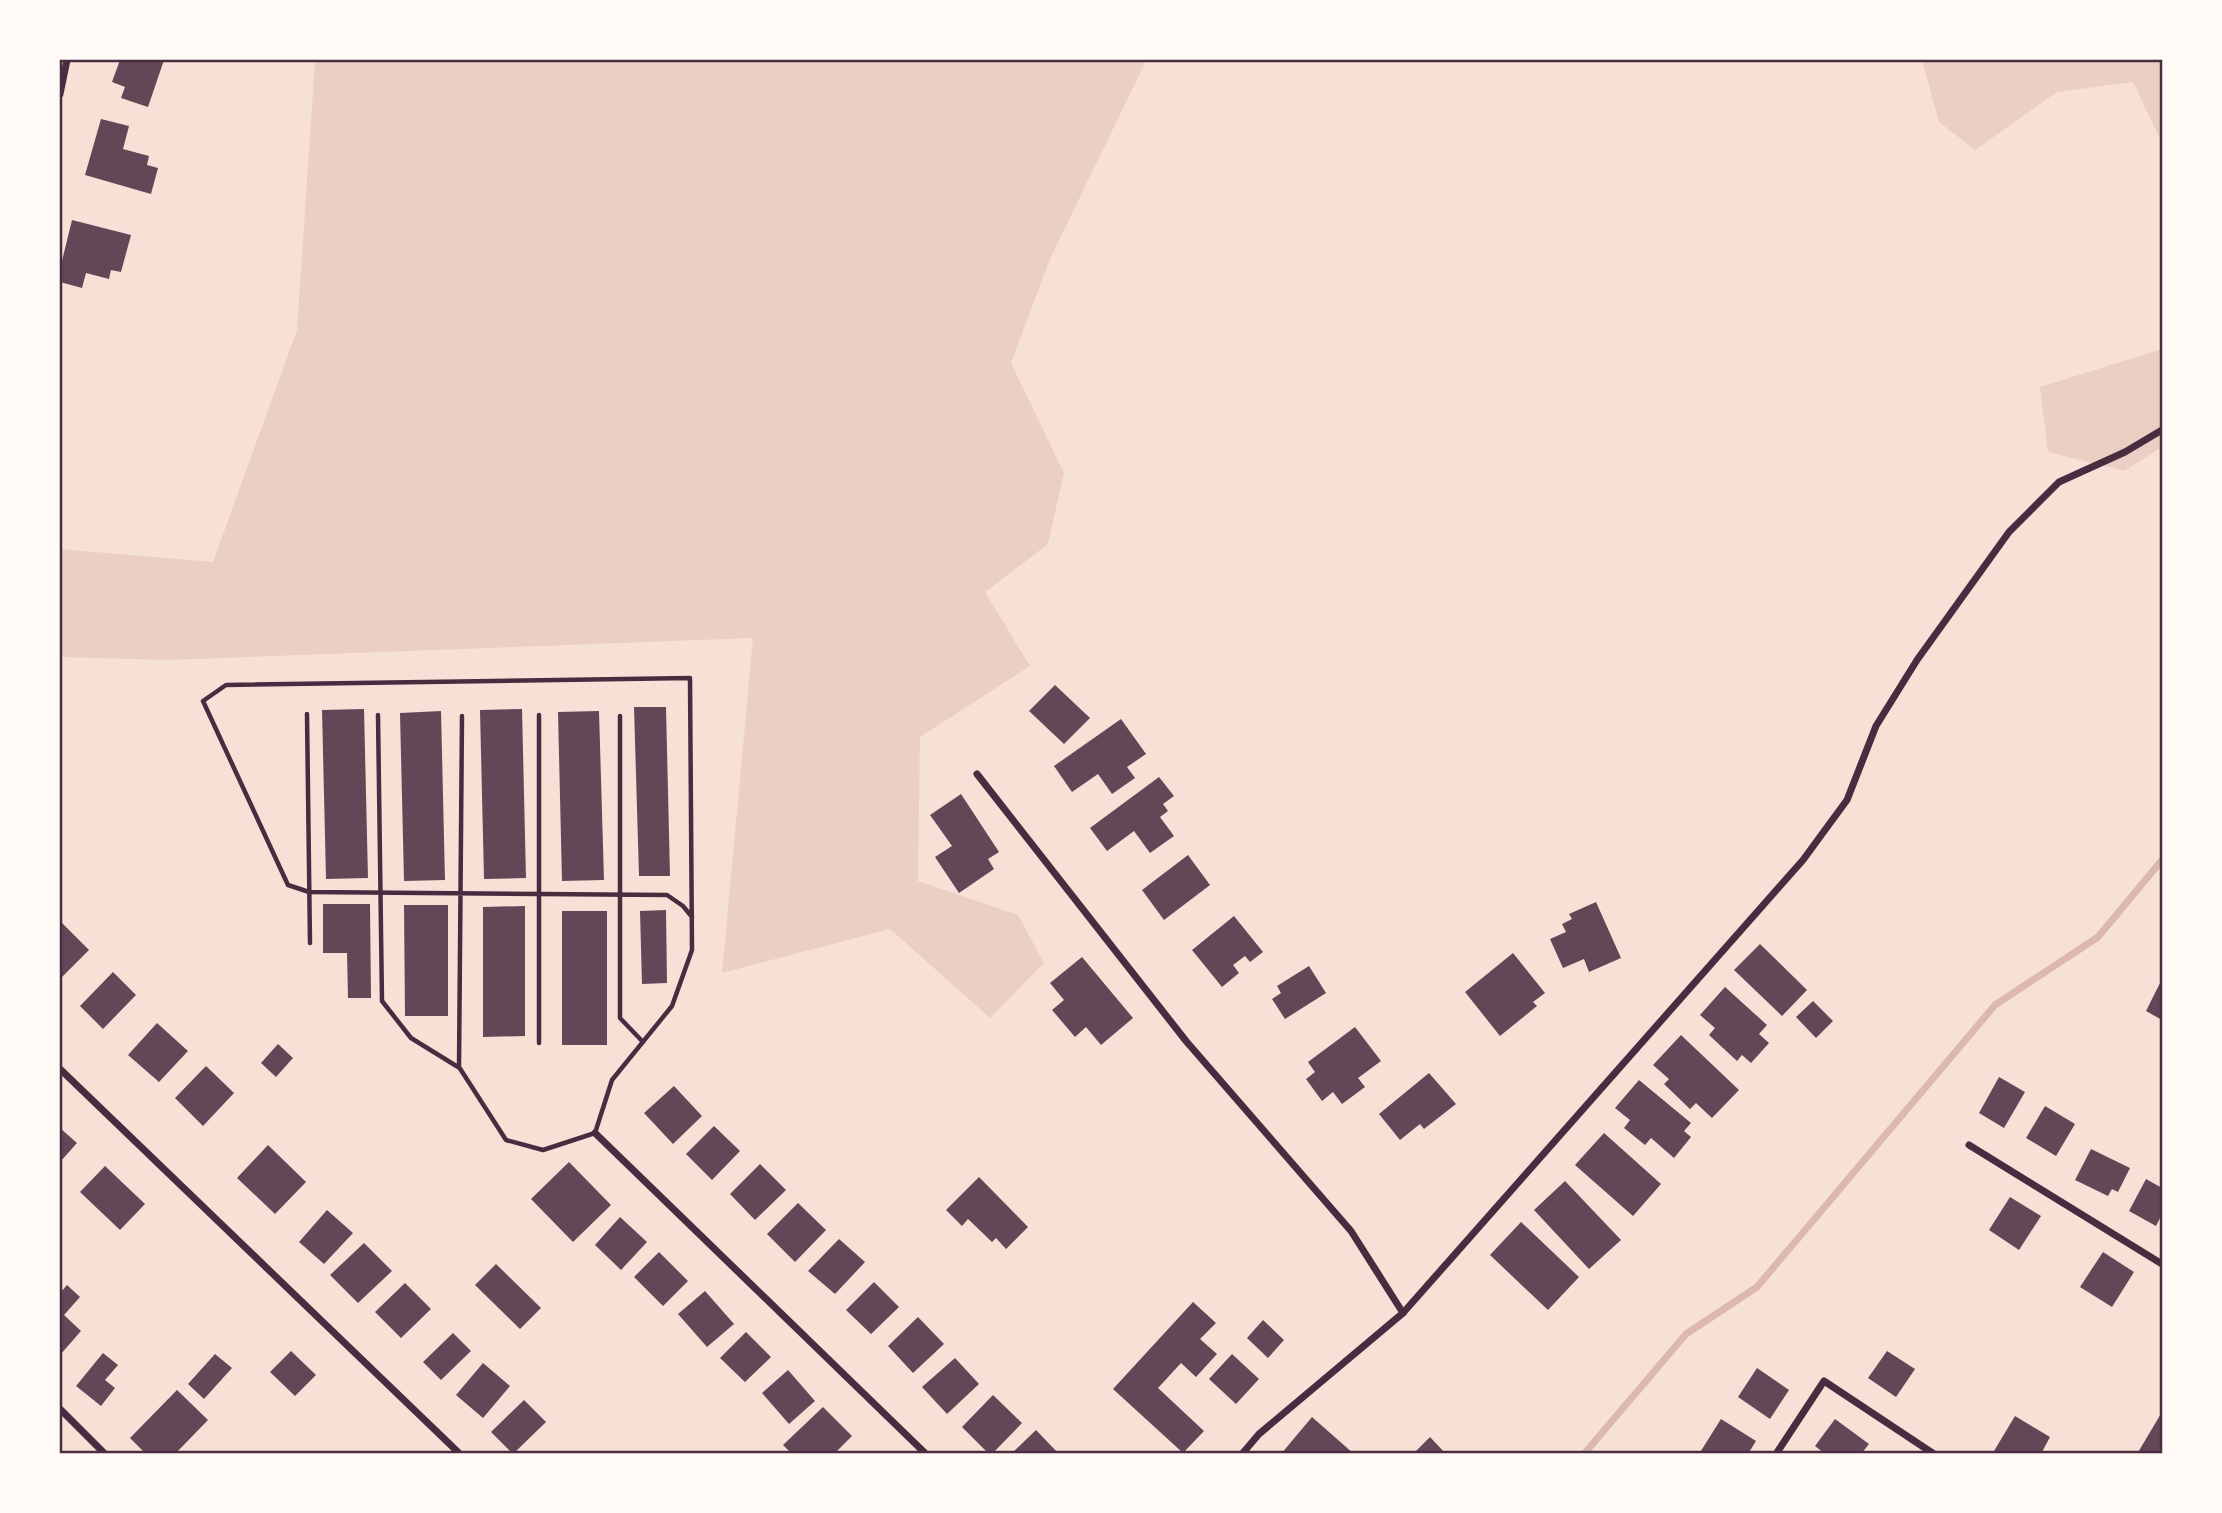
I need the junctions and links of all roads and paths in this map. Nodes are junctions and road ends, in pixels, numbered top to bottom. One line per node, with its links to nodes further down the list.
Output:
1 (67, 60): 2 (street)
2 (60, 94)
3 (2162, 430): 24 (street)
4 (306, 714): 10 (lane)
5 (378, 715): 11 (lane)
6 (539, 715): 13 (lane)
7 (462, 716): 12 (lane)
8 (620, 716): 14 (lane)
9 (978, 774): 24 (street)
10 (309, 892): 11 (lane); 15 (lane); 16 (lane)
11 (381, 892): 12 (lane); 19 (lane)
12 (461, 892): 13 (lane); 19 (lane)
13 (539, 893): 14 (lane); 18 (lane)
14 (620, 894): 15 (lane); 17 (lane)
15 (692, 916): 17 (lane)
16 (310, 943)
17 (643, 1042): 21 (lane)
18 (539, 1043)
19 (459, 1067): 21 (lane)
20 (60, 1069): 27 (street)
21 (594, 1133): 28 (street)
22 (1969, 1145): 23 (street)
23 (2162, 1264)
24 (1403, 1313): 29 (street)
25 (60, 1409): 26 (street)
26 (105, 1454)
27 (460, 1454)
28 (926, 1454)
29 (1242, 1454)
30 (1776, 1454): 31 (street)
31 (1934, 1454)

